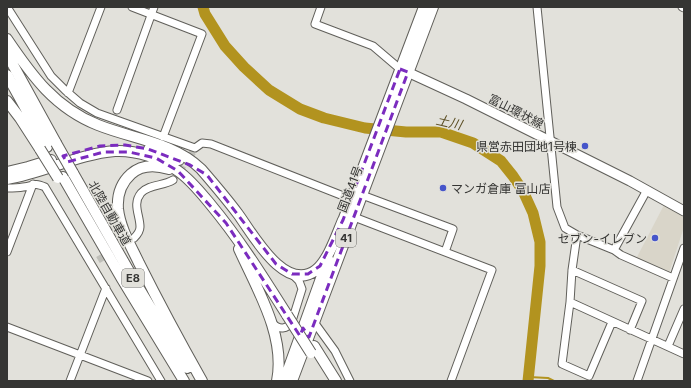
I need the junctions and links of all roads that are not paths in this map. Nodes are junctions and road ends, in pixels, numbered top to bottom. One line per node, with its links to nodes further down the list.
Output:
1 (7, 7): 14 (street)
2 (101, 7): 14 (street)
3 (132, 7): 9 (street)
4 (154, 7): 9 (street)
5 (321, 7): 12 (street)
6 (424, 7): 12 (highway, 国道41号 / 41)
7 (433, 7): 12 (highway, 国道41号 / 41)
8 (537, 7): 18 (street)
9 (151, 14): 16 (street); 17 (street)
10 (7, 39): 22 (highway)
11 (7, 54): 19 (highway, 北陸自動車道 / E8)
12 (404, 70): 18 (main road, 富山環状線); 20 (highway, 国道41号 / 41)
13 (7, 75): 19 (highway, 北陸自動車道 / E8)
14 (68, 93): 17 (street)
15 (7, 101): 19 (highway)
16 (117, 110)
17 (163, 137): 30 (street)
18 (551, 142): 28 (main road, 富山環状線); 36 (street)
19 (48, 146): 62 (highway, 北陸自動車道 / E8); 63 (highway, 北陸自動車道 / E8, bridge)
20 (374, 153): 29 (highway, 国道41号 / 41); 30 (highway, 国道41号 / 41)
21 (7, 172): 22 (highway)
22 (207, 175): 32 (highway)
23 (7, 179): 26 (highway)
24 (173, 180): 37 (street)
25 (33, 184): 27 (street); 40 (street); 45 (street)
26 (196, 186): 35 (highway); 64 (highway)
27 (7, 188)
28 (647, 190): 31 (main road, 富山環状線); 39 (street)
29 (362, 195): 33 (highway, 国道41号 / 41); 41 (street)
30 (351, 199): 34 (highway, 国道41号 / 41)
31 (684, 211)
32 (237, 213): 43 (highway); 48 (highway)
33 (354, 217): 41 (street); 50 (highway, 国道41号 / 41)
34 (343, 220): 43 (highway); 66 (highway, 国道41号 / 41)
35 (226, 223): 48 (highway); 49 (highway)
36 (577, 236): 39 (street); 42 (street)
37 (134, 238)
38 (684, 248): 44 (street)
39 (614, 250): 44 (street)
40 (7, 252)
41 (445, 252): 72 (street)
42 (572, 270): 46 (street); 53 (street)
43 (292, 274): 49 (street)
44 (673, 278): 54 (street)
45 (106, 288): 58 (street); 61 (street)
46 (570, 302): 51 (street); 51 (street)
47 (684, 310): 55 (street)
48 (288, 312): 56 (highway, bridge)
49 (270, 320): 65 (highway)
50 (314, 322): 67 (highway, 国道41号 / 41); 68 (highway); 71 (street)
51 (612, 322): 53 (street)
52 (7, 327): 58 (street)
53 (630, 330): 54 (street)
54 (652, 339): 55 (street); 73 (street)
55 (668, 346): 57 (street)
56 (313, 349): 69 (highway); 70 (highway)
57 (684, 354)
58 (80, 355): 59 (street); 60 (street)
59 (70, 381)
60 (148, 381)
61 (161, 381)
62 (184, 381)
63 (196, 381)
64 (202, 381)
65 (277, 381)
66 (284, 381)
67 (292, 381)
68 (296, 381)
69 (328, 381)
70 (336, 381)
71 (350, 381)
72 (451, 381)
73 (637, 381)

